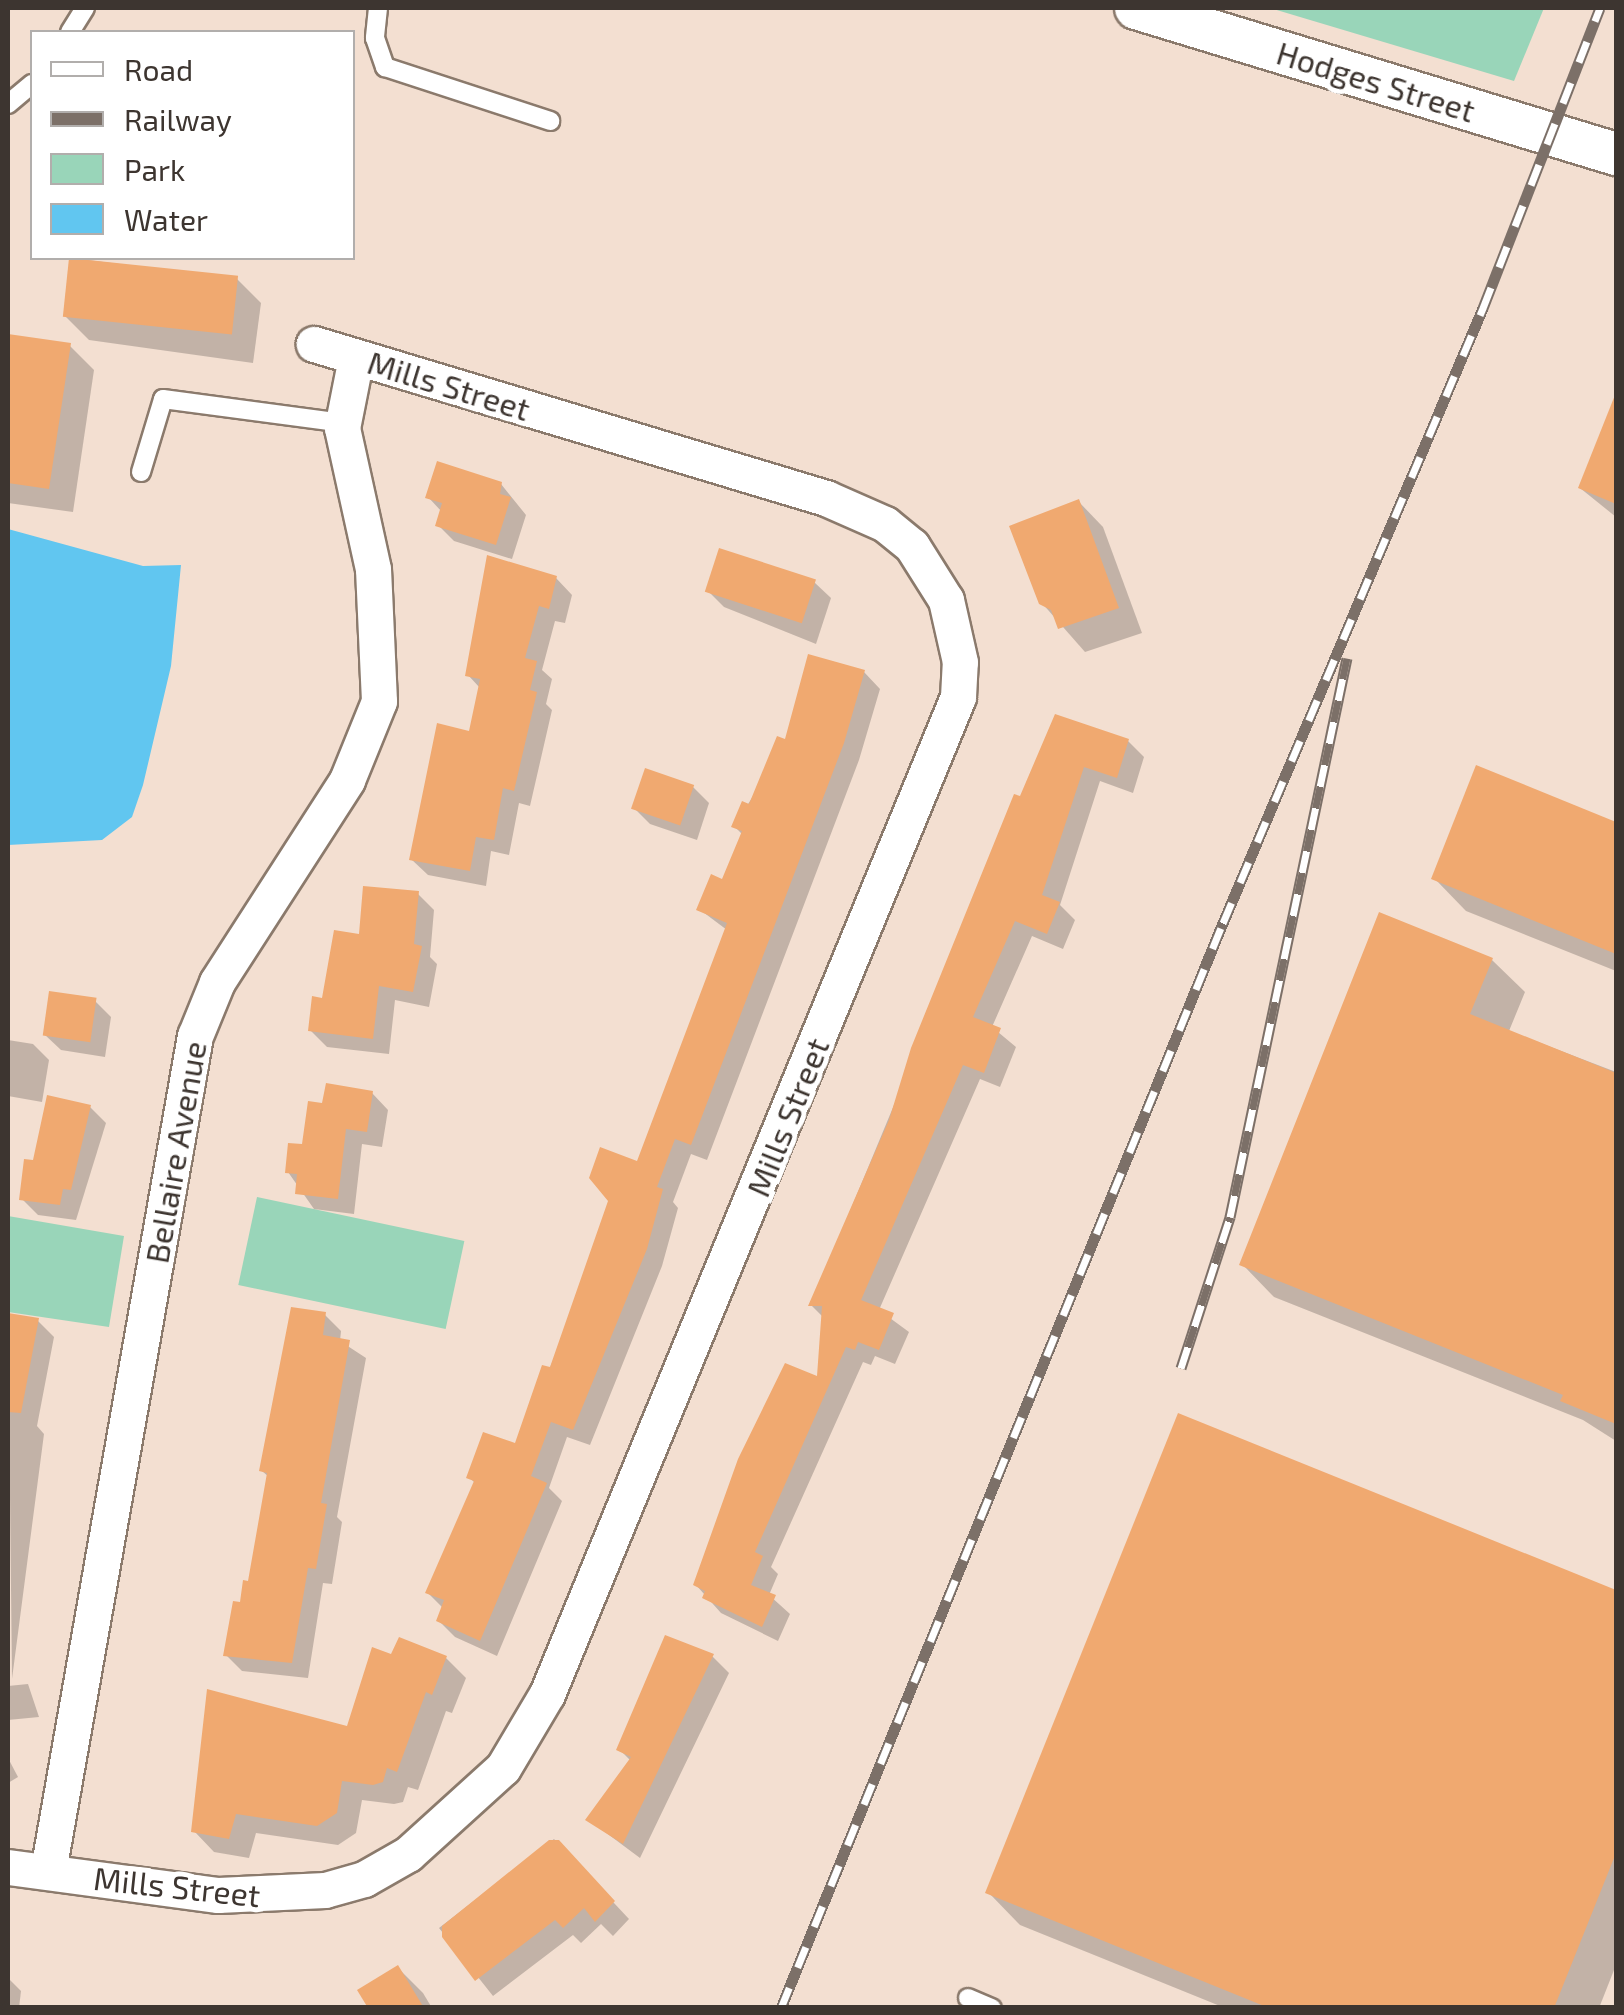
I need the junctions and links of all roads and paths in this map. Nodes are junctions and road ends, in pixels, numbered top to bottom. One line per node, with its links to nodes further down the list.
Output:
1 (84, 8): 4 (lane)
2 (378, 8): 7 (lane)
3 (1136, 8): 8 (street, Hodges Street)
4 (71, 30)
5 (30, 86): 6 (lane)
6 (8, 104)
7 (550, 121)
8 (1616, 154)
9 (314, 344): 10 (street, Mills Street)
10 (356, 357): 11 (street, Bellaire Avenue); 14 (street, Mills Street)
11 (342, 423): 12 (lane); 14 (street, Bellaire Avenue)
12 (140, 472)
13 (8, 1867): 14 (street, Mills Street)
14 (48, 1871)
15 (968, 1998): 16 (lane)
16 (992, 2008)

